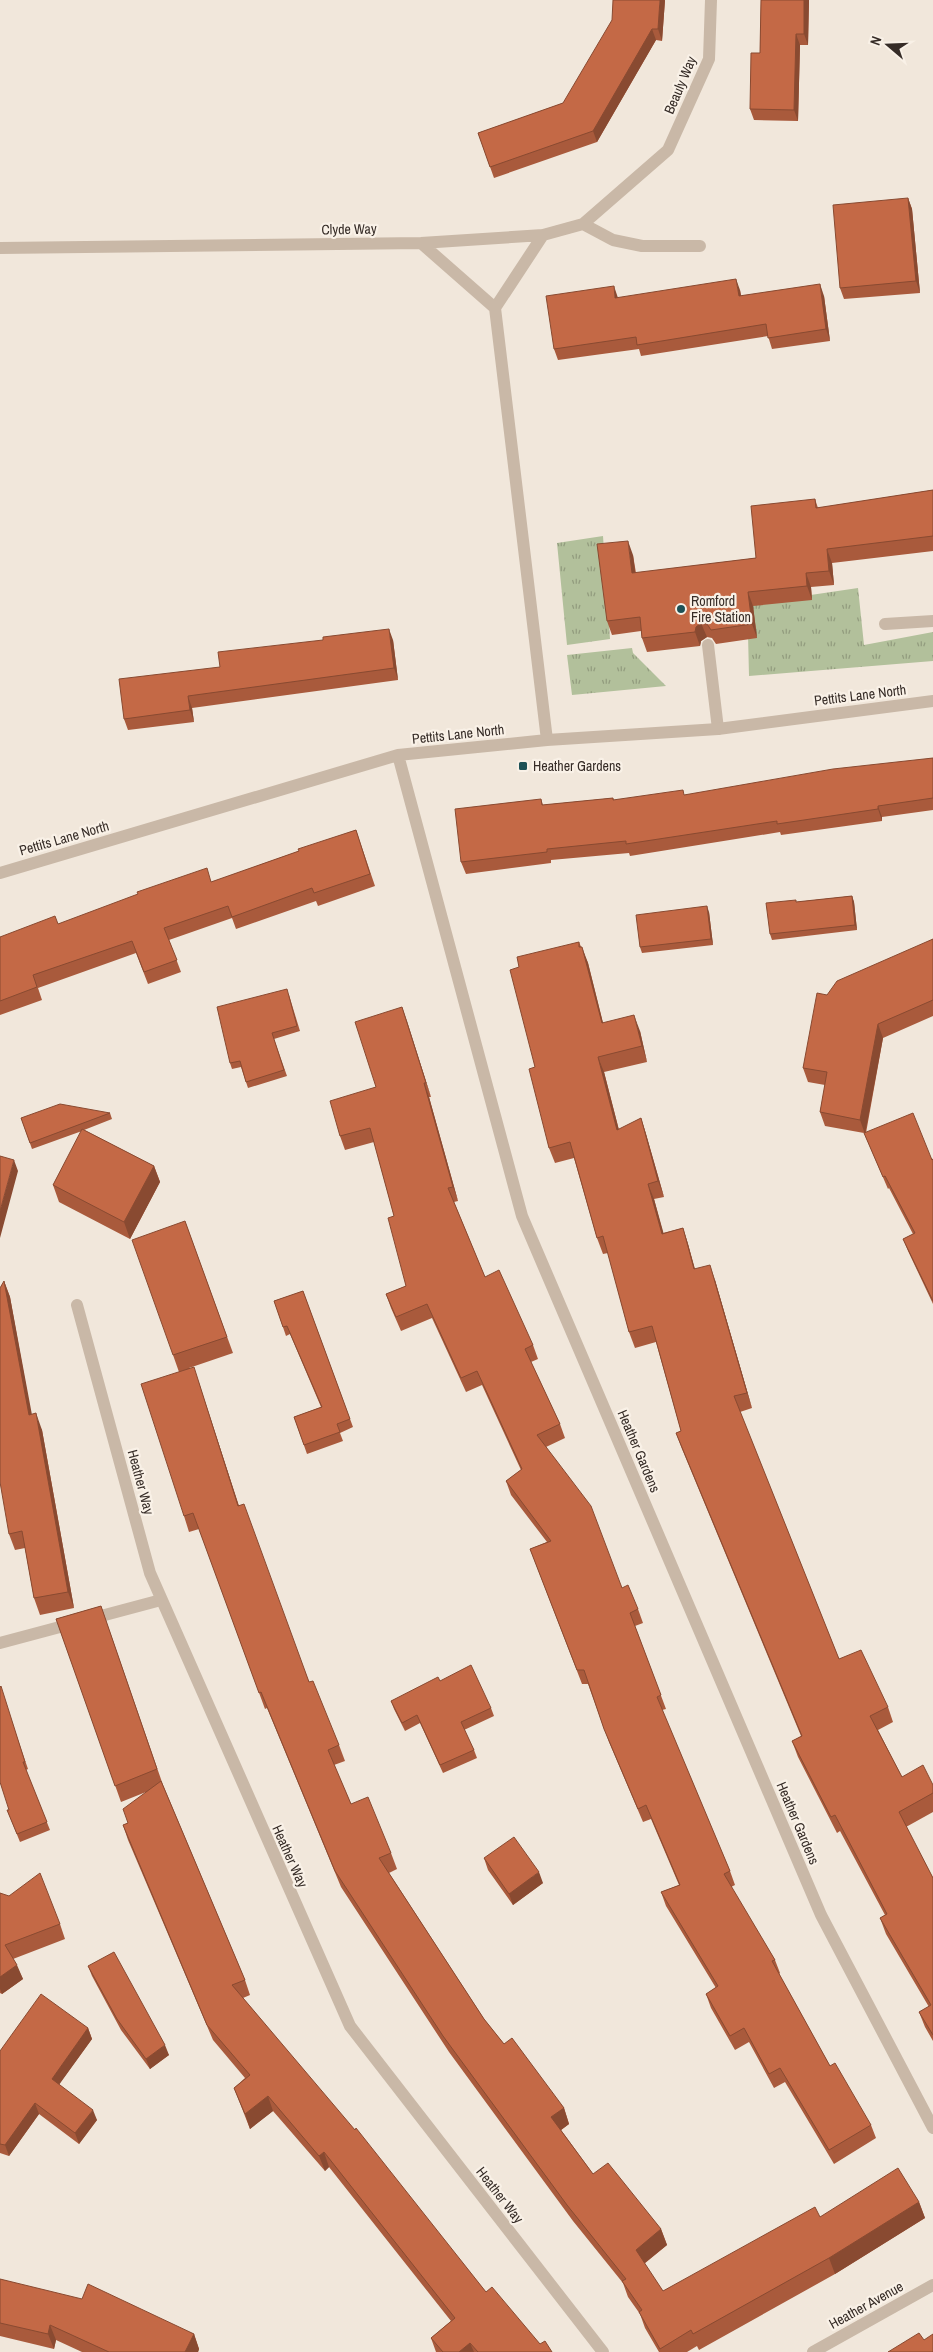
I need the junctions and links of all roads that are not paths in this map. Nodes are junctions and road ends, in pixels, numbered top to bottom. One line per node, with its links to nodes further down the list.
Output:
1 (711, 0): 2 (street, Beauly Way)
2 (668, 150): 3 (street, Clyde Way)
3 (583, 224): 4 (street, Clyde Way); 6 (street)
4 (543, 235): 5 (street, Clyde Way); 8 (street)
5 (421, 243): 7 (street, Clyde Way); 8 (street)
6 (700, 246)
7 (0, 248)
8 (494, 308): 14 (street)
9 (933, 621): 10 (street)
10 (885, 624)
11 (708, 644): 13 (street)
12 (933, 701): 13 (street, Pettits Lane North)
13 (718, 729): 14 (street, Pettits Lane North)
14 (547, 740): 15 (street, Pettits Lane North)
15 (398, 755): 16 (street, Pettits Lane North); 20 (street, Heather Gardens)
16 (0, 872)
17 (77, 1305): 18 (street, Heather Way)
18 (161, 1600): 19 (street); 22 (street, Heather Way)
19 (0, 1642)
20 (933, 2128)
21 (933, 2285): 23 (street, Heather Avenue)
22 (603, 2352)
23 (813, 2352)

